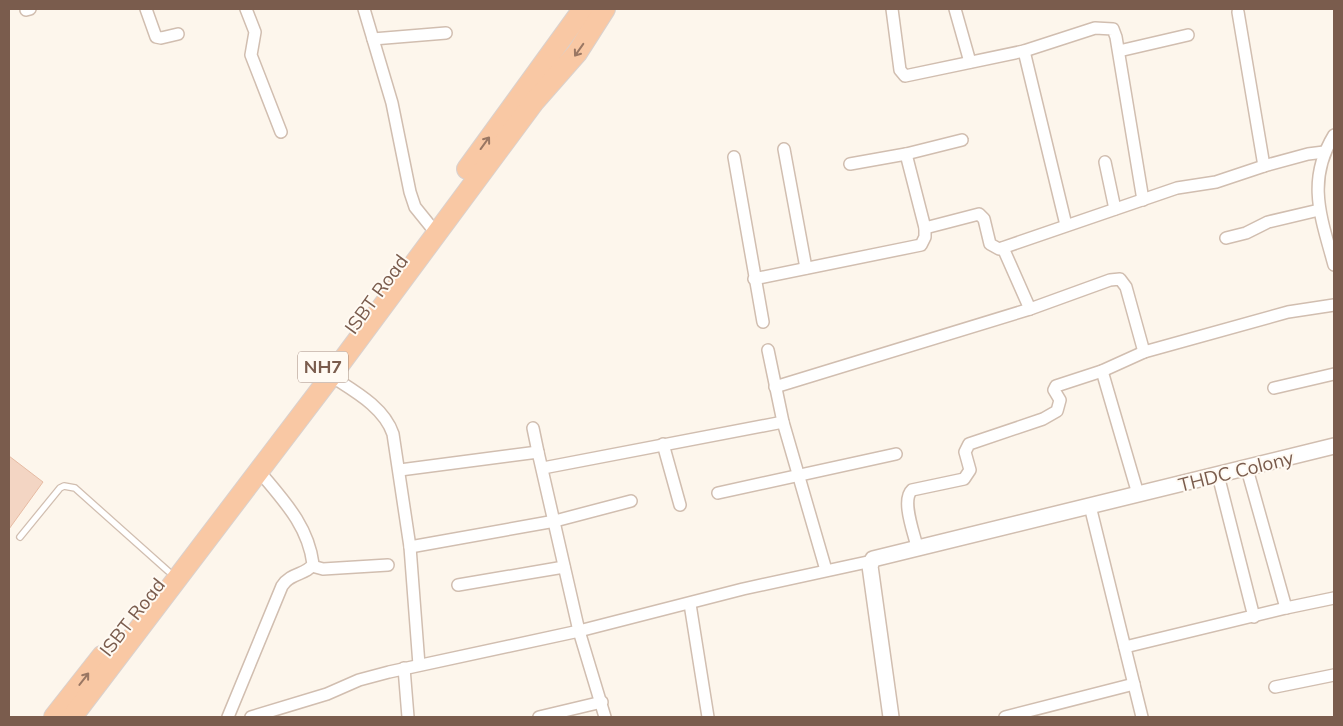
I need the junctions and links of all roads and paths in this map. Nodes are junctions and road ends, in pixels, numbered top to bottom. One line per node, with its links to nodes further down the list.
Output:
1 (146, 9): 10 (street)
2 (246, 9): 16 (street)
3 (364, 9): 12 (street)
4 (583, 9): 30 (highway, ISBT Road / NH7, one-way to 4)
5 (605, 9): 30 (highway, NH7, one-way to 30)
6 (892, 9): 15 (street)
7 (955, 9): 15 (street)
8 (1238, 12): 25 (street)
9 (446, 33): 12 (street)
10 (178, 34)
11 (1188, 36): 14 (street)
12 (373, 39): 30 (street)
13 (1024, 51): 14 (street); 15 (street); 29 (street)
14 (1119, 51): 26 (street)
15 (970, 62)
16 (281, 132)
17 (1334, 135): 20 (street)
18 (962, 140): 21 (street)
19 (784, 149): 35 (street)
20 (1324, 152): 25 (street); 28 (street)
21 (906, 154): 24 (street); 31 (street)
22 (734, 157): 36 (street)
23 (1105, 162): 27 (street)
24 (850, 164)
25 (1264, 166): 26 (street)
26 (1143, 200): 27 (street)
27 (1115, 209): 29 (street)
28 (1319, 210): 32 (street); 34 (street)
29 (1066, 225): 33 (street)
30 (432, 228): 44 (highway, NH7); 48 (highway, ISBT Road / NH7)
31 (925, 228): 33 (street); 35 (street)
32 (1226, 238)
33 (1003, 248): 38 (street)
34 (1334, 265)
35 (806, 268): 36 (street)
36 (754, 278): 39 (street)
37 (1334, 305): 41 (street)
38 (1030, 309): 41 (street); 45 (street)
39 (763, 322)
40 (768, 350): 45 (street)
41 (1144, 352): 42 (street)
42 (1102, 370): 61 (street); 68 (street)
43 (1334, 374): 46 (street)
44 (331, 376): 48 (highway, NH7); 56 (street)
45 (775, 387): 47 (street)
46 (1274, 388)
47 (783, 422): 50 (street); 58 (street)
48 (286, 427): 57 (highway, NH7); 74 (highway, ISBT Road / NH7)
49 (533, 428): 52 (street)
50 (663, 444): 54 (street); 63 (street)
51 (1334, 446): 55 (street, THDC Colony)
52 (538, 452): 54 (street); 56 (street)
53 (896, 454): 58 (street)
54 (543, 468): 65 (street)
55 (1247, 469): 59 (street, THDC Colony); 78 (street)
56 (400, 470): 67 (street)
57 (259, 471): 71 (street); 89 (highway, NH7)
58 (799, 474): 60 (street); 73 (street)
59 (1218, 475): 61 (street, THDC Colony); 79 (street)
60 (718, 493)
61 (1138, 494): 64 (street, THDC Colony)
62 (631, 501): 65 (street)
63 (680, 505)
64 (1090, 506): 68 (street, THDC Colony); 81 (street)
65 (555, 521): 67 (street); 72 (street)
66 (20, 537): 74 (lane)
67 (410, 547): 82 (street)
68 (917, 547): 69 (street, THDC Colony)
69 (872, 561): 73 (street); 96 (street)
70 (388, 565): 71 (street)
71 (312, 566): 90 (street)
72 (564, 567): 75 (street); 80 (street)
73 (826, 570): 77 (street)
74 (168, 571): 88 (highway, ISBT Road / NH7, one-way to 74)
75 (458, 585)
76 (1334, 598): 78 (street)
77 (690, 604): 80 (street); 95 (street)
78 (1286, 608): 79 (street)
79 (1254, 617): 81 (street)
80 (579, 631): 82 (street); 87 (street)
81 (1125, 647): 85 (street)
82 (419, 665): 83 (street)
83 (404, 668): 91 (street); 92 (street)
84 (1334, 675): 86 (street)
85 (1134, 684): 97 (street); 98 (street)
86 (1275, 687)
87 (602, 702): 93 (street); 94 (street)
88 (54, 717)
89 (72, 717)
90 (228, 717)
91 (251, 717)
92 (408, 717)
93 (539, 717)
94 (606, 717)
95 (708, 717)
96 (891, 717)
97 (1005, 717)
98 (1142, 717)

